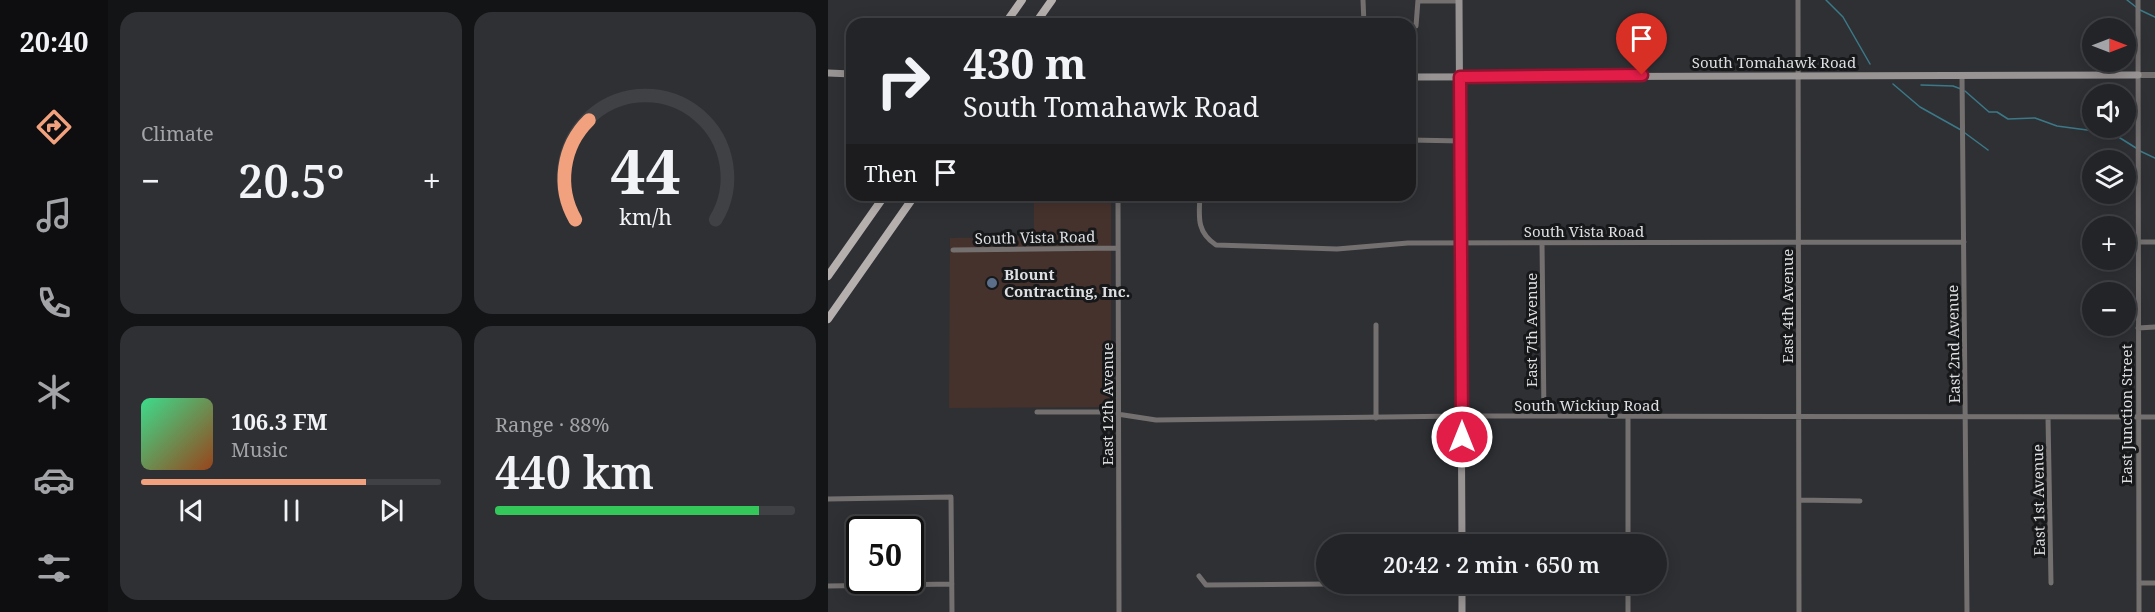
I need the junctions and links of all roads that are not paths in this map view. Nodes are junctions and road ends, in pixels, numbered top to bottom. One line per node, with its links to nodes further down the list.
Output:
1 (1022, 0): 8 (main road)
2 (1052, 0): 9 (main road)
3 (1363, 0): 10 (street)
4 (1418, 0): 7 (street); 11 (street)
5 (1798, 0): 16 (street, East 4th Avenue)
6 (2138, 0): 14 (street, East Junction Street)
7 (1459, 1): 19 (main road)
8 (1009, 18)
9 (1039, 18)
10 (1364, 18)
11 (1416, 26)
12 (828, 73): 13 (main road)
13 (846, 74)
14 (2138, 75): 15 (street); 17 (main road, South Tomahawk Road); 27 (street, East Junction Street)
15 (2155, 75)
16 (1798, 76): 17 (main road, South Tomahawk Road); 19 (main road, South Tomahawk Road); 31 (street, East 4th Avenue)
17 (1962, 76): 26 (street, East 2nd Avenue)
18 (1416, 77): 19 (main road, South Tomahawk Road)
19 (1460, 77): 21 (main road)
20 (1416, 140): 21 (street)
21 (1462, 141): 29 (main road)
22 (881, 201): 34 (main road)
23 (911, 201): 35 (main road)
24 (1118, 201): 32 (street, East 12th Avenue)
25 (1200, 201): 29 (street, South Vista Road)
26 (1964, 242): 31 (street, South Vista Road); 45 (street, East 2nd Avenue)
27 (2138, 242): 28 (street); 37 (street, East Junction Street)
28 (2155, 242)
29 (1462, 243): 30 (street, South Vista Road); 41 (main road)
30 (1542, 243): 31 (street, South Vista Road); 42 (street, East 7th Avenue)
31 (1799, 243): 44 (street, East 4th Avenue)
32 (1118, 248): 33 (street, South Vista Road); 40 (street, East 12th Avenue)
33 (953, 250)
34 (828, 276)
35 (828, 319)
36 (1376, 325): 49 (street)
37 (2138, 327): 38 (street); 47 (street, East Junction Street)
38 (2155, 327)
39 (1037, 412): 40 (street, South Wickiup Road)
40 (1119, 414): 49 (street, South Wickiup Road); 65 (street, East 12th Avenue)
41 (1462, 416): 42 (street, South Wickiup Road); 49 (street, South Wickiup Road); 53 (main road)
42 (1544, 417): 43 (street, South Wickiup Road)
43 (1628, 417): 44 (street, South Wickiup Road); 54 (street)
44 (1799, 417): 45 (street, South Wickiup Road); 51 (street, East 4th Avenue)
45 (1966, 417): 46 (street, South Wickiup Road); 69 (street, East 2nd Avenue)
46 (2048, 417): 47 (street, South Wickiup Road); 56 (street, East 1st Avenue)
47 (2138, 417): 48 (street, South Wickiup Road); 57 (street, East Junction Street)
48 (2155, 417)
49 (1376, 418)
50 (828, 499): 59 (street)
51 (1799, 500): 52 (street); 68 (street, East 4th Avenue)
52 (1860, 501)
53 (1462, 534)
54 (1628, 534)
55 (1199, 576): 60 (street)
56 (2051, 583)
57 (2139, 583): 58 (street); 70 (street, East Junction Street)
58 (2155, 583)
59 (952, 584): 61 (street); 64 (street)
60 (1316, 584)
61 (828, 586)
62 (1462, 594): 66 (main road)
63 (1628, 594): 67 (street)
64 (952, 612)
65 (1119, 612)
66 (1462, 612)
67 (1628, 612)
68 (1799, 612)
69 (1966, 612)
70 (2139, 612)

